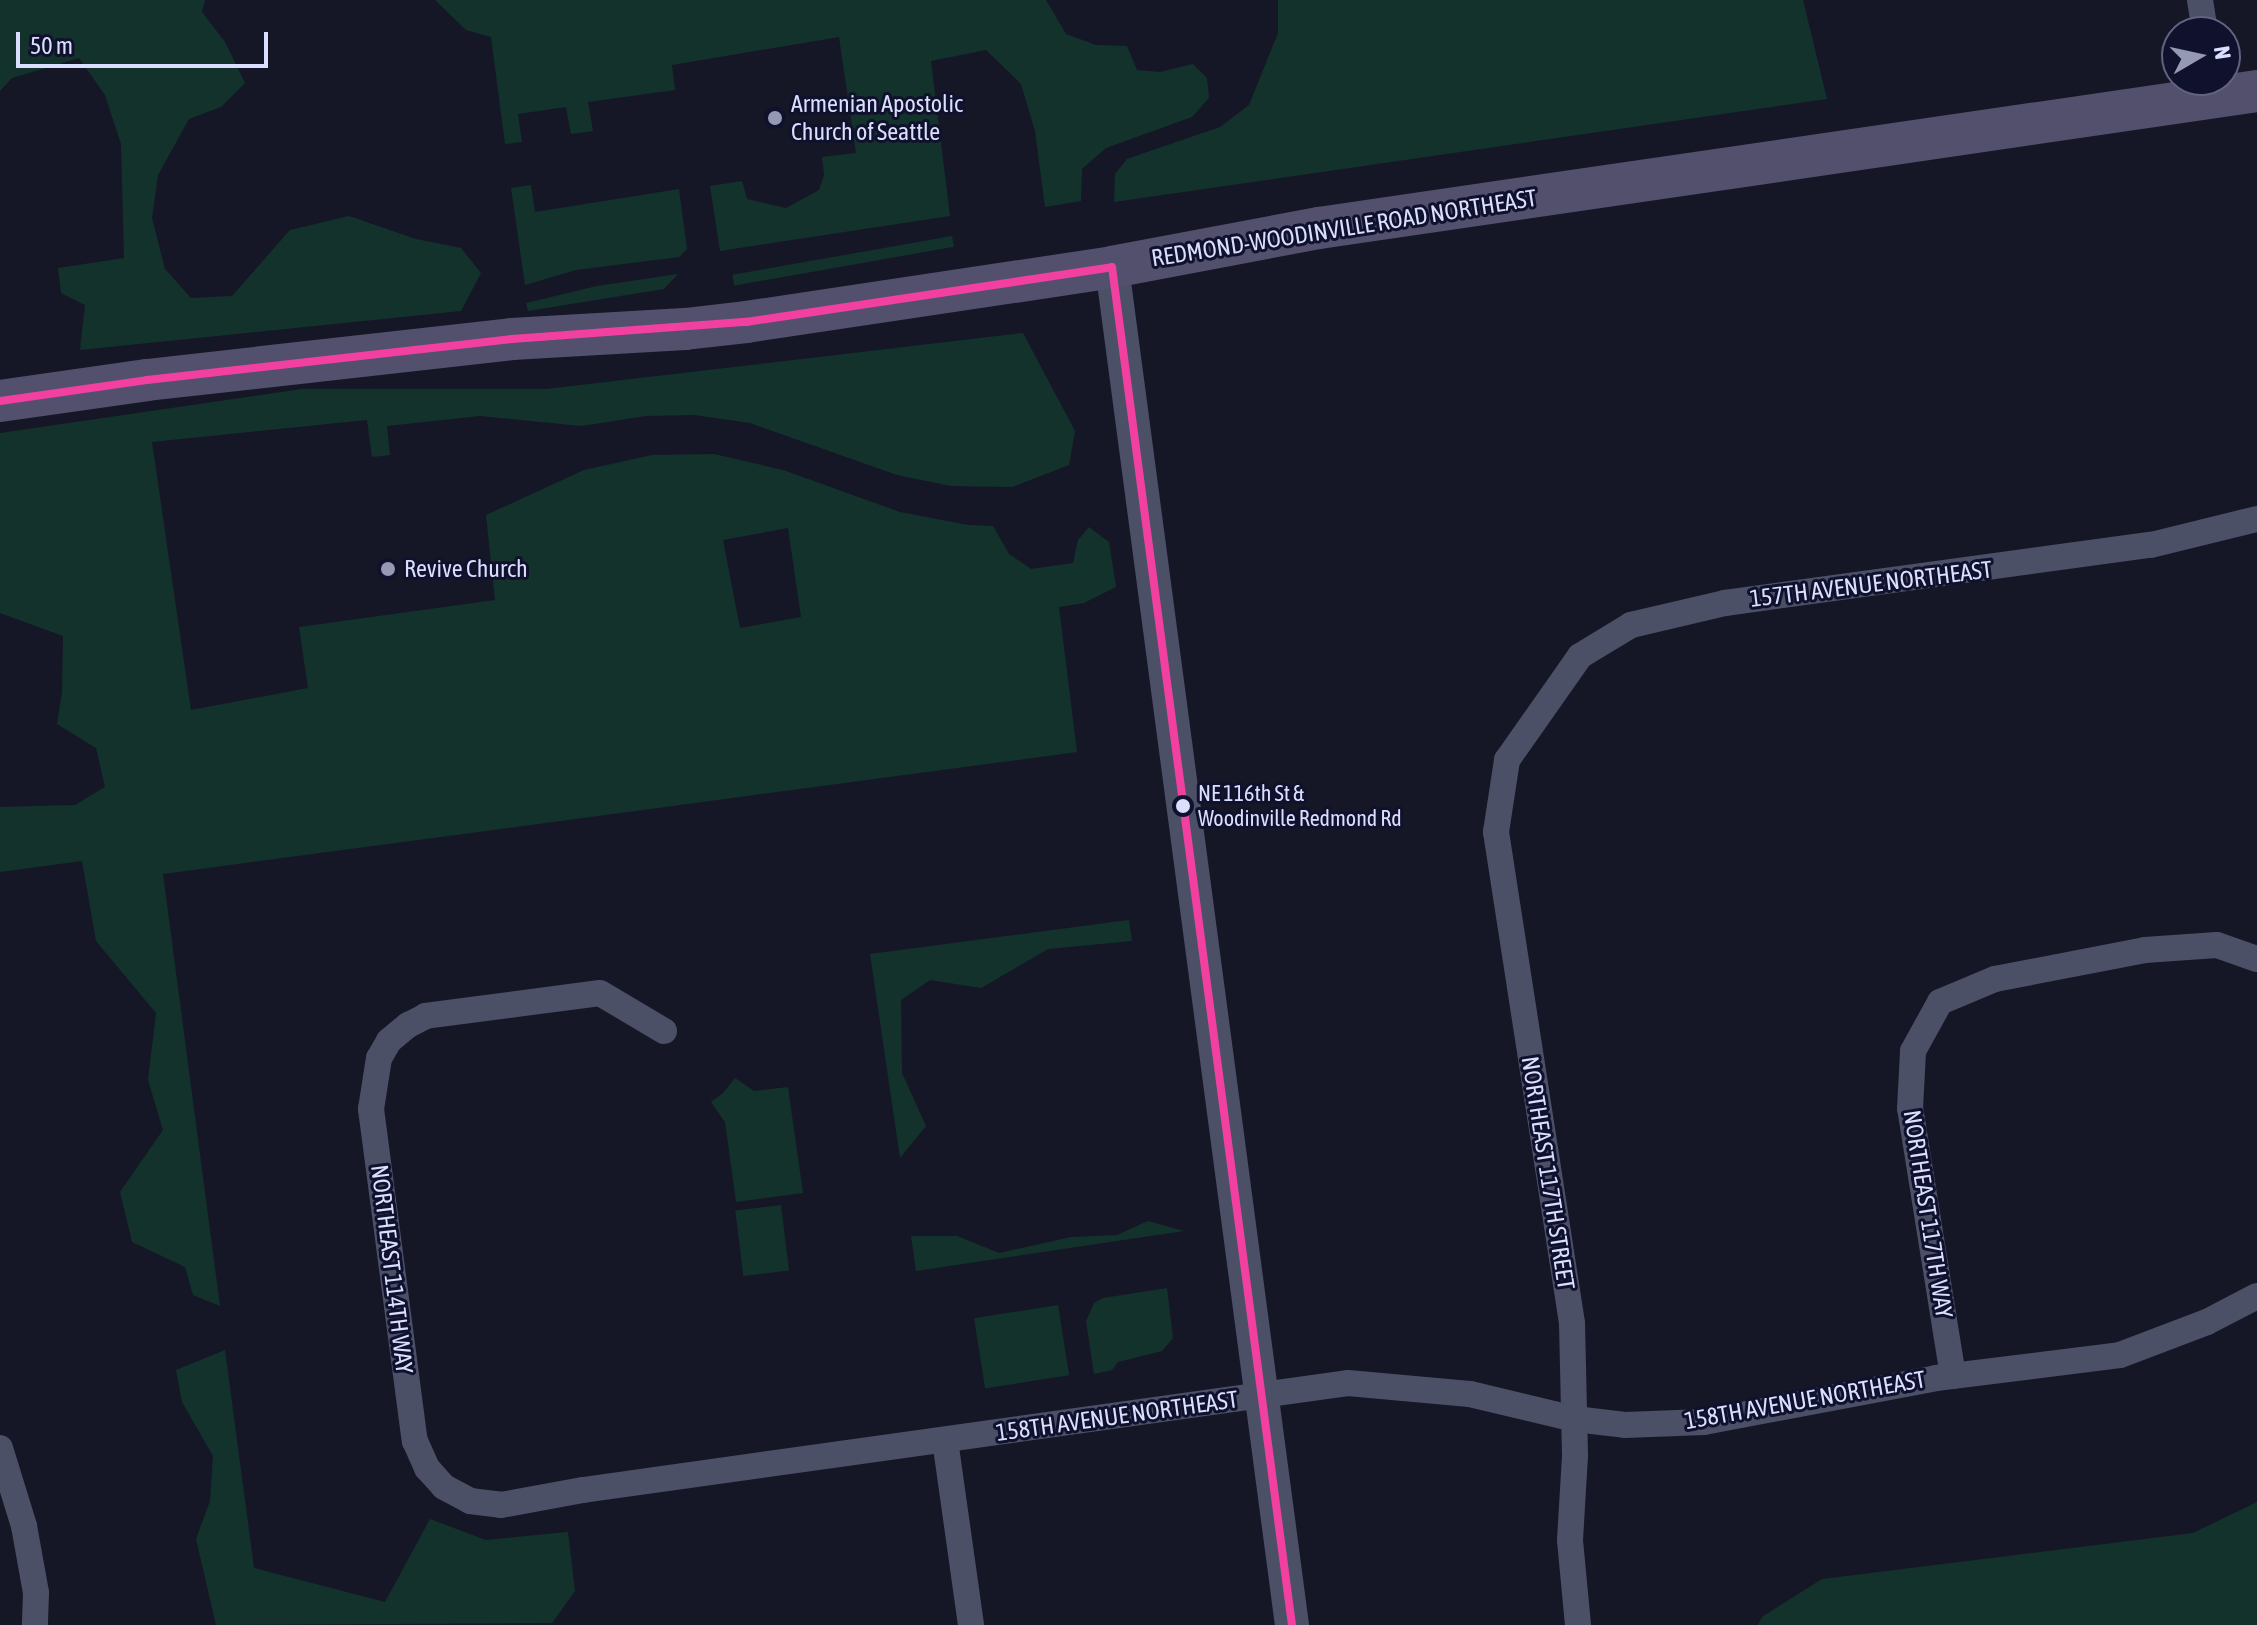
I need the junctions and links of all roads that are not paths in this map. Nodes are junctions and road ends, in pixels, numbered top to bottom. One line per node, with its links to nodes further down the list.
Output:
1 (2168, 96): 2 (main road, REDMOND-WOODINVILLE ROAD NORTHEAST)
2 (1112, 267): 3 (main road, REDMOND-WOODINVILLE ROAD NORTHEAST); 10 (street)
3 (0, 401)
4 (2257, 519): 5 (street, 157TH AVENUE NORTHEAST)
5 (1527, 728): 11 (street, NORTHEAST 117TH STREET)
6 (2257, 959): 9 (street, NORTHEAST 117TH WAY)
7 (664, 1031): 14 (street, NORTHEAST 114TH WAY)
8 (2257, 1296): 9 (street, 158TH AVENUE NORTHEAST)
9 (1953, 1376): 11 (street, 158TH AVENUE NORTHEAST)
10 (1260, 1396): 11 (street, 158TH AVENUE NORTHEAST); 12 (street, 158TH AVENUE NORTHEAST); 17 (street)
11 (1575, 1419): 18 (street, NORTHEAST 117TH STREET)
12 (945, 1440): 14 (street, 158TH AVENUE NORTHEAST); 16 (street)
13 (0, 1448): 15 (street)
14 (444, 1487)
15 (35, 1625)
16 (971, 1625)
17 (1292, 1625)
18 (1578, 1625)

